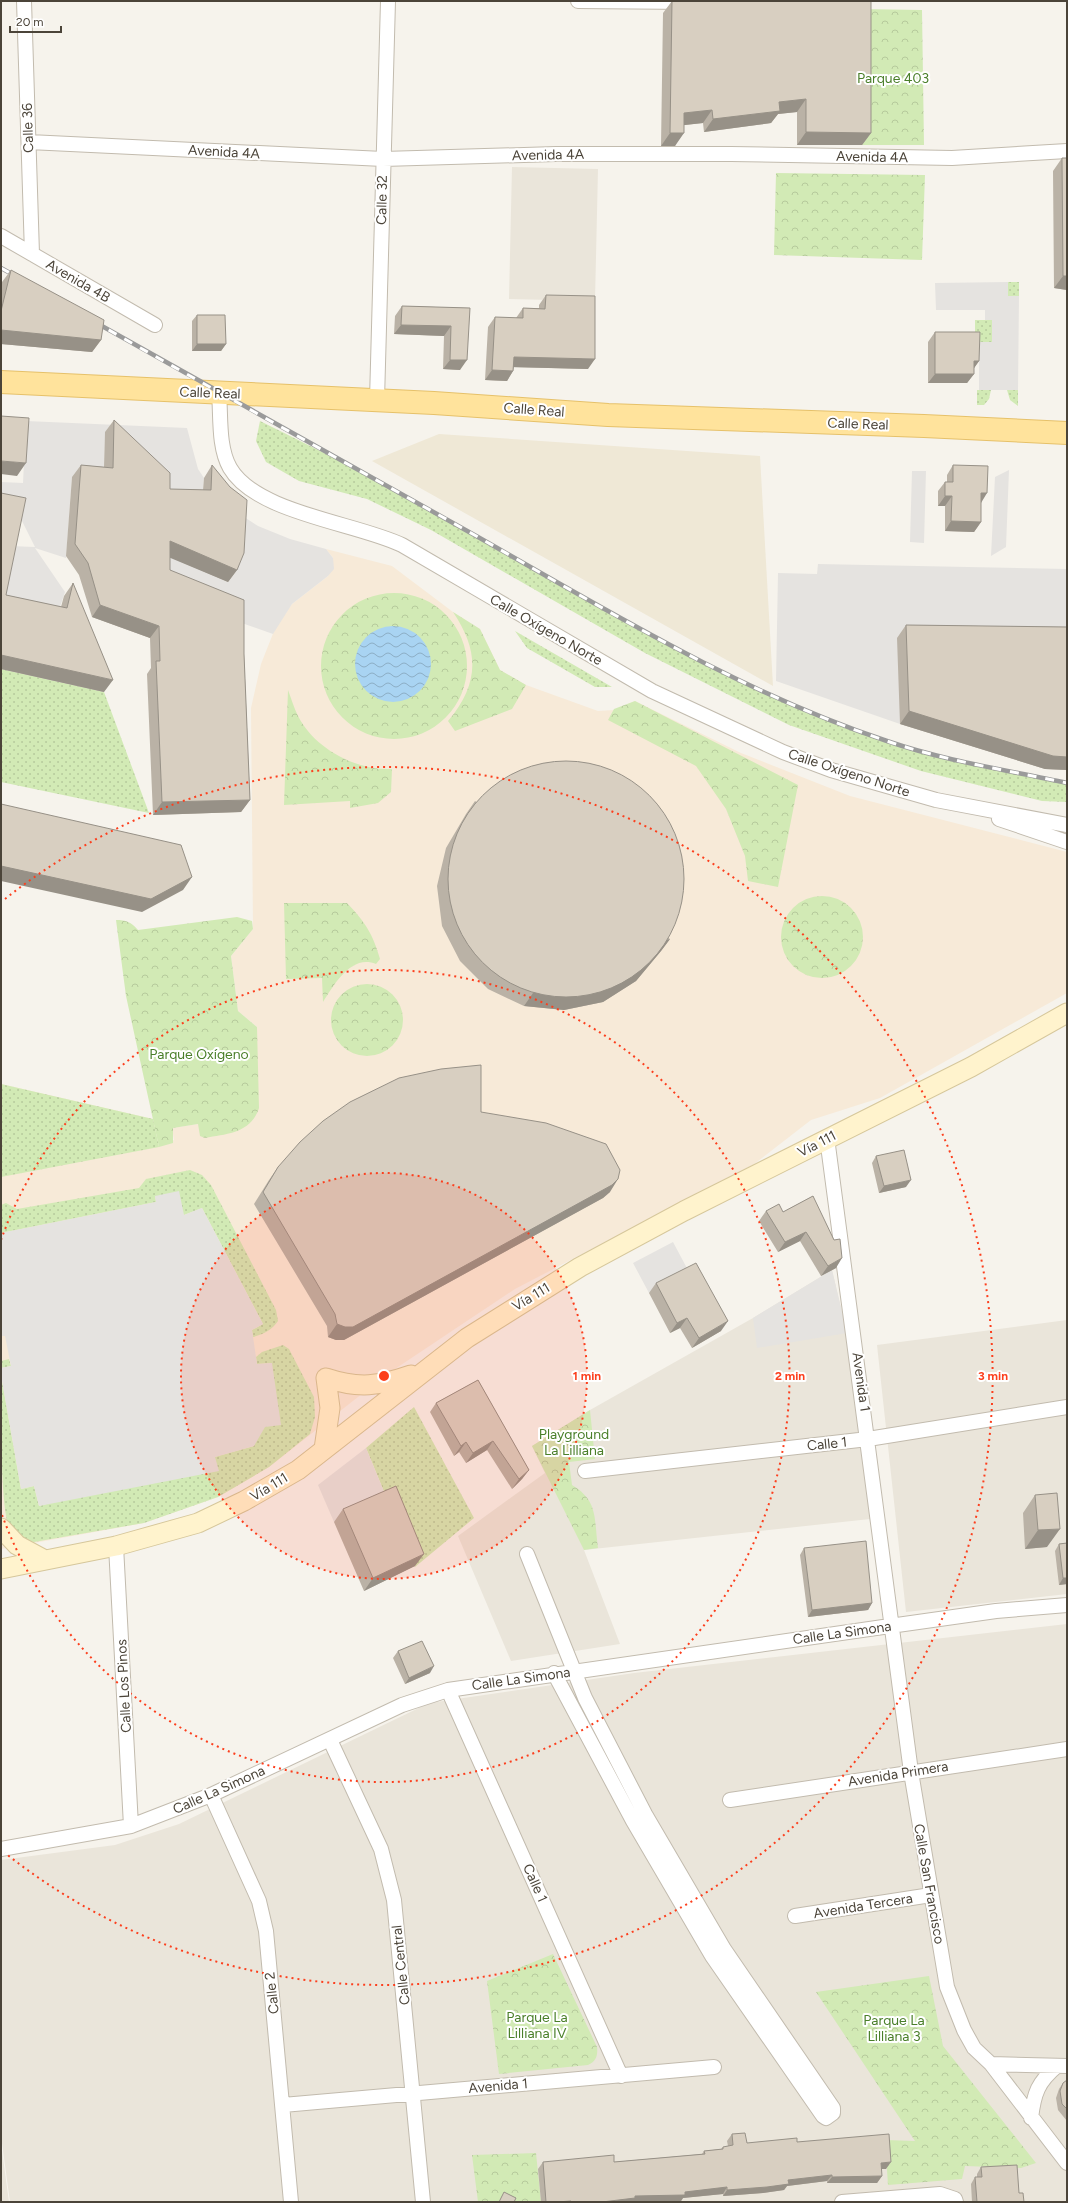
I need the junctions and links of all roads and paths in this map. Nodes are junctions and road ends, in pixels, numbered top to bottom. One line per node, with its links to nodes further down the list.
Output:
1 (24, 1): 5 (street, Calle 36)
2 (388, 1): 7 (street, Calle 32)
3 (578, 1): 4 (street)
4 (704, 2)
5 (29, 142): 7 (street, Avenida 4A); 9 (street, Calle 36)
6 (1067, 151): 7 (street, Avenida 4A)
7 (383, 159): 13 (street, Calle 32)
8 (1, 236): 9 (street, Avenida 4B)
9 (32, 254): 10 (street, Avenida 4B)
10 (155, 325)
11 (1, 382): 12 (main road, Calle Real)
12 (219, 393): 13 (main road, Calle Real); 15 (street, Calle Oxígeno Norte)
13 (377, 400): 14 (main road, Calle Real)
14 (1067, 433)
15 (944, 801): 16 (street, Calle Oxígeno Norte); 17 (street, Calle Oxígeno Norte)
16 (1067, 825)
17 (1067, 842)
18 (1067, 1013): 19 (main road, Vía 111)
19 (827, 1138): 20 (main road, Vía 111); 22 (street, Avenida 1)
20 (424, 1371): 23 (main road, Vía 111); 23 (main road)
21 (1067, 1407): 22 (street, Calle 1)
22 (868, 1439): 24 (street, Calle 1); 31 (street, Avenida 1)
23 (324, 1449): 26 (main road, Vía 111)
24 (585, 1471)
25 (1, 1528): 28 (main road)
26 (116, 1546): 28 (main road, Vía 111); 40 (street, Calle Los Pinos)
27 (527, 1554): 32 (street)
28 (44, 1560): 29 (main road, Vía 111)
29 (1, 1569)
30 (1067, 1605): 31 (street, Calle La Simona)
31 (890, 1626): 32 (street, Calle La Simona); 37 (street, Calle San Francisco)
32 (576, 1671): 33 (street, Calle La Simona); 33 (street)
33 (554, 1673): 34 (street, Calle La Simona)
34 (448, 1690): 35 (street, Calle La Simona); 47 (street, Calle 1)
35 (330, 1740): 38 (street, Calle La Simona); 48 (street, Calle Central)
36 (1067, 1749): 37 (street, Avenida Primera)
37 (911, 1772): 39 (street, Avenida Primera); 42 (street, Calle San Francisco)
38 (211, 1795): 40 (street, Calle La Simona); 49 (street, Calle 2)
39 (730, 1800)
40 (131, 1826): 41 (street, Calle La Simona)
41 (1, 1849)
42 (931, 1895): 43 (street, Avenida Tercera); 44 (street, Calle San Francisco)
43 (795, 1916)
44 (991, 2064): 45 (street); 50 (street, Calle San Francisco)
45 (1062, 2066): 50 (street)
46 (714, 2067): 47 (street, Avenida 1)
47 (621, 2076): 48 (street, Avenida 1)
48 (414, 2094): 49 (street, Avenida 1); 53 (street, Calle Central)
49 (283, 2105): 52 (street, Calle 2)
50 (1031, 2118): 51 (street, Calle San Francisco)
51 (1067, 2163)
52 (291, 2202)
53 (423, 2202)
54 (842, 2202): 55 (street)
55 (956, 2202)

